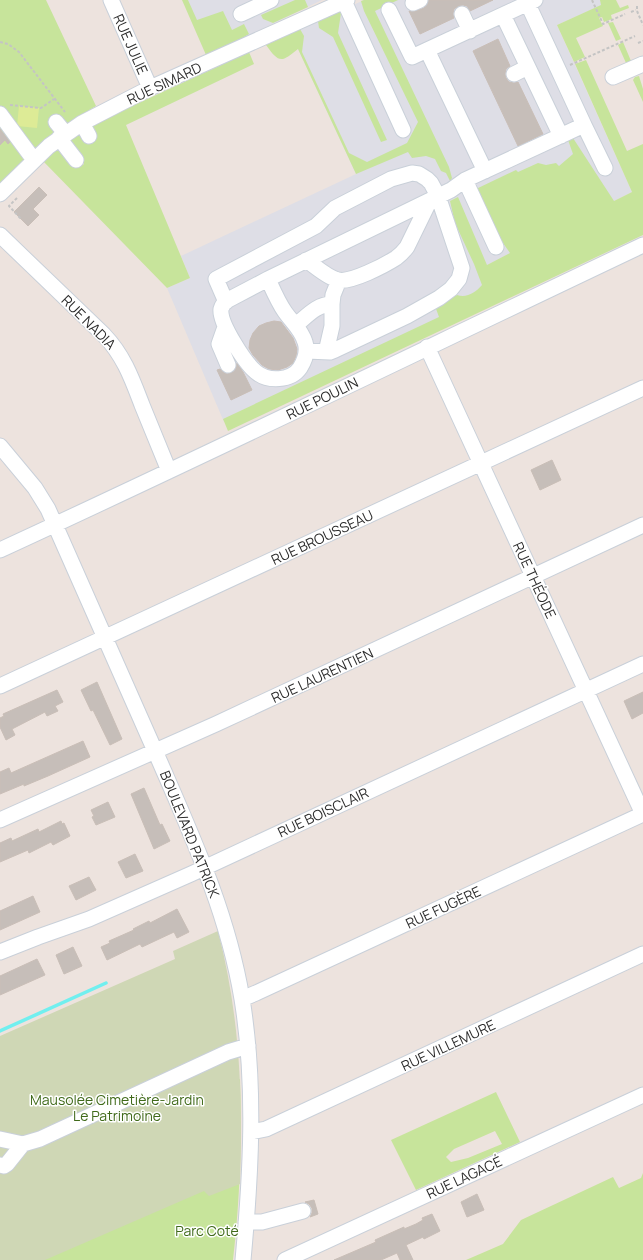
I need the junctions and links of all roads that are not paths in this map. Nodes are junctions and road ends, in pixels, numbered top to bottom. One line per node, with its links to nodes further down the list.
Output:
1 (111, 0): 15 (street, RUE JULIE)
2 (271, 0): 6 (street)
3 (345, 1): 15 (street, RUE SIMARD); 20 (street)
4 (530, 1): 8 (street); 18 (street)
5 (389, 10): 10 (street)
6 (241, 14)
7 (462, 14): 9 (street)
8 (503, 15): 9 (street); 12 (street)
9 (470, 31): 10 (street)
10 (427, 50): 26 (street)
11 (643, 64): 14 (street)
12 (528, 67): 13 (street); 22 (street)
13 (514, 74)
14 (613, 77)
15 (150, 88): 17 (street, RUE SIMARD)
16 (0, 114): 23 (street)
17 (82, 123): 19 (street, RUE SIMARD); 21 (street)
18 (584, 125): 22 (street); 25 (street)
19 (61, 127): 23 (street, RUE SIMARD); 24 (street)
20 (403, 130)
21 (89, 136)
22 (561, 136): 26 (street)
23 (34, 160): 28 (street, RUE SIMARD)
24 (76, 160)
25 (605, 168)
26 (485, 171): 27 (street)
27 (465, 180): 29 (street); 33 (street)
28 (0, 194)
29 (434, 198): 32 (street); 34 (street); 37 (street); 44 (street)
30 (0, 235): 49 (street, RUE NADIA)
31 (643, 246): 42 (street, RUE POULIN)
32 (278, 247): 35 (street); 38 (street)
33 (496, 247)
34 (306, 260): 35 (street); 37 (street)
35 (289, 269): 36 (street)
36 (268, 279): 38 (street); 40 (street)
37 (339, 280): 39 (street)
38 (226, 302): 41 (street)
39 (332, 304): 40 (street); 44 (street)
40 (296, 325): 43 (street)
41 (225, 327): 43 (street); 45 (street)
42 (427, 347): 48 (street, RUE THÉODE); 49 (street, RUE POULIN)
43 (307, 350): 44 (street)
44 (326, 352)
45 (228, 365)
46 (643, 388): 48 (street, RUE BROUSSEAU)
47 (0, 446): 50 (street, BOULEVARD PATRICK)
48 (481, 464): 53 (street, RUE THÉODE); 54 (street, RUE BROUSSEAU)
49 (169, 471): 50 (street, RUE POULIN)
50 (55, 525): 52 (street, RUE POULIN); 54 (street, BOULEVARD PATRICK)
51 (643, 525): 53 (street, RUE LAURENTIEN)
52 (0, 550)
53 (534, 576): 57 (street, RUE THÉODE); 58 (street, RUE LAURENTIEN)
54 (105, 637): 56 (street, RUE BROUSSEAU); 58 (street, BOULEVARD PATRICK)
55 (643, 664): 57 (street, RUE BOISCLAIR)
56 (0, 686)
57 (587, 690): 59 (street, RUE THÉODE); 61 (street, RUE BOISCLAIR)
58 (156, 752): 60 (street, RUE LAURENTIEN); 61 (street, BOULEVARD PATRICK)
59 (643, 814): 64 (street, RUE FUGÈRE)
60 (0, 820)
61 (205, 866): 62 (street, RUE BOISCLAIR); 64 (street, BOULEVARD PATRICK)
62 (0, 952)
63 (643, 954): 67 (street, RUE VILLEMURE)
64 (242, 999): 65 (street, BOULEVARD PATRICK)
65 (248, 1046): 67 (street, BOULEVARD PATRICK); 69 (street)
66 (643, 1095): 74 (street, RUE LAGACÉ)
67 (251, 1132): 72 (street, BOULEVARD PATRICK)
68 (0, 1139): 69 (street)
69 (23, 1144): 70 (street)
70 (0, 1165)
71 (302, 1211): 72 (street)
72 (246, 1222): 73 (street, BOULEVARD PATRICK)
73 (243, 1260)
74 (285, 1260)

